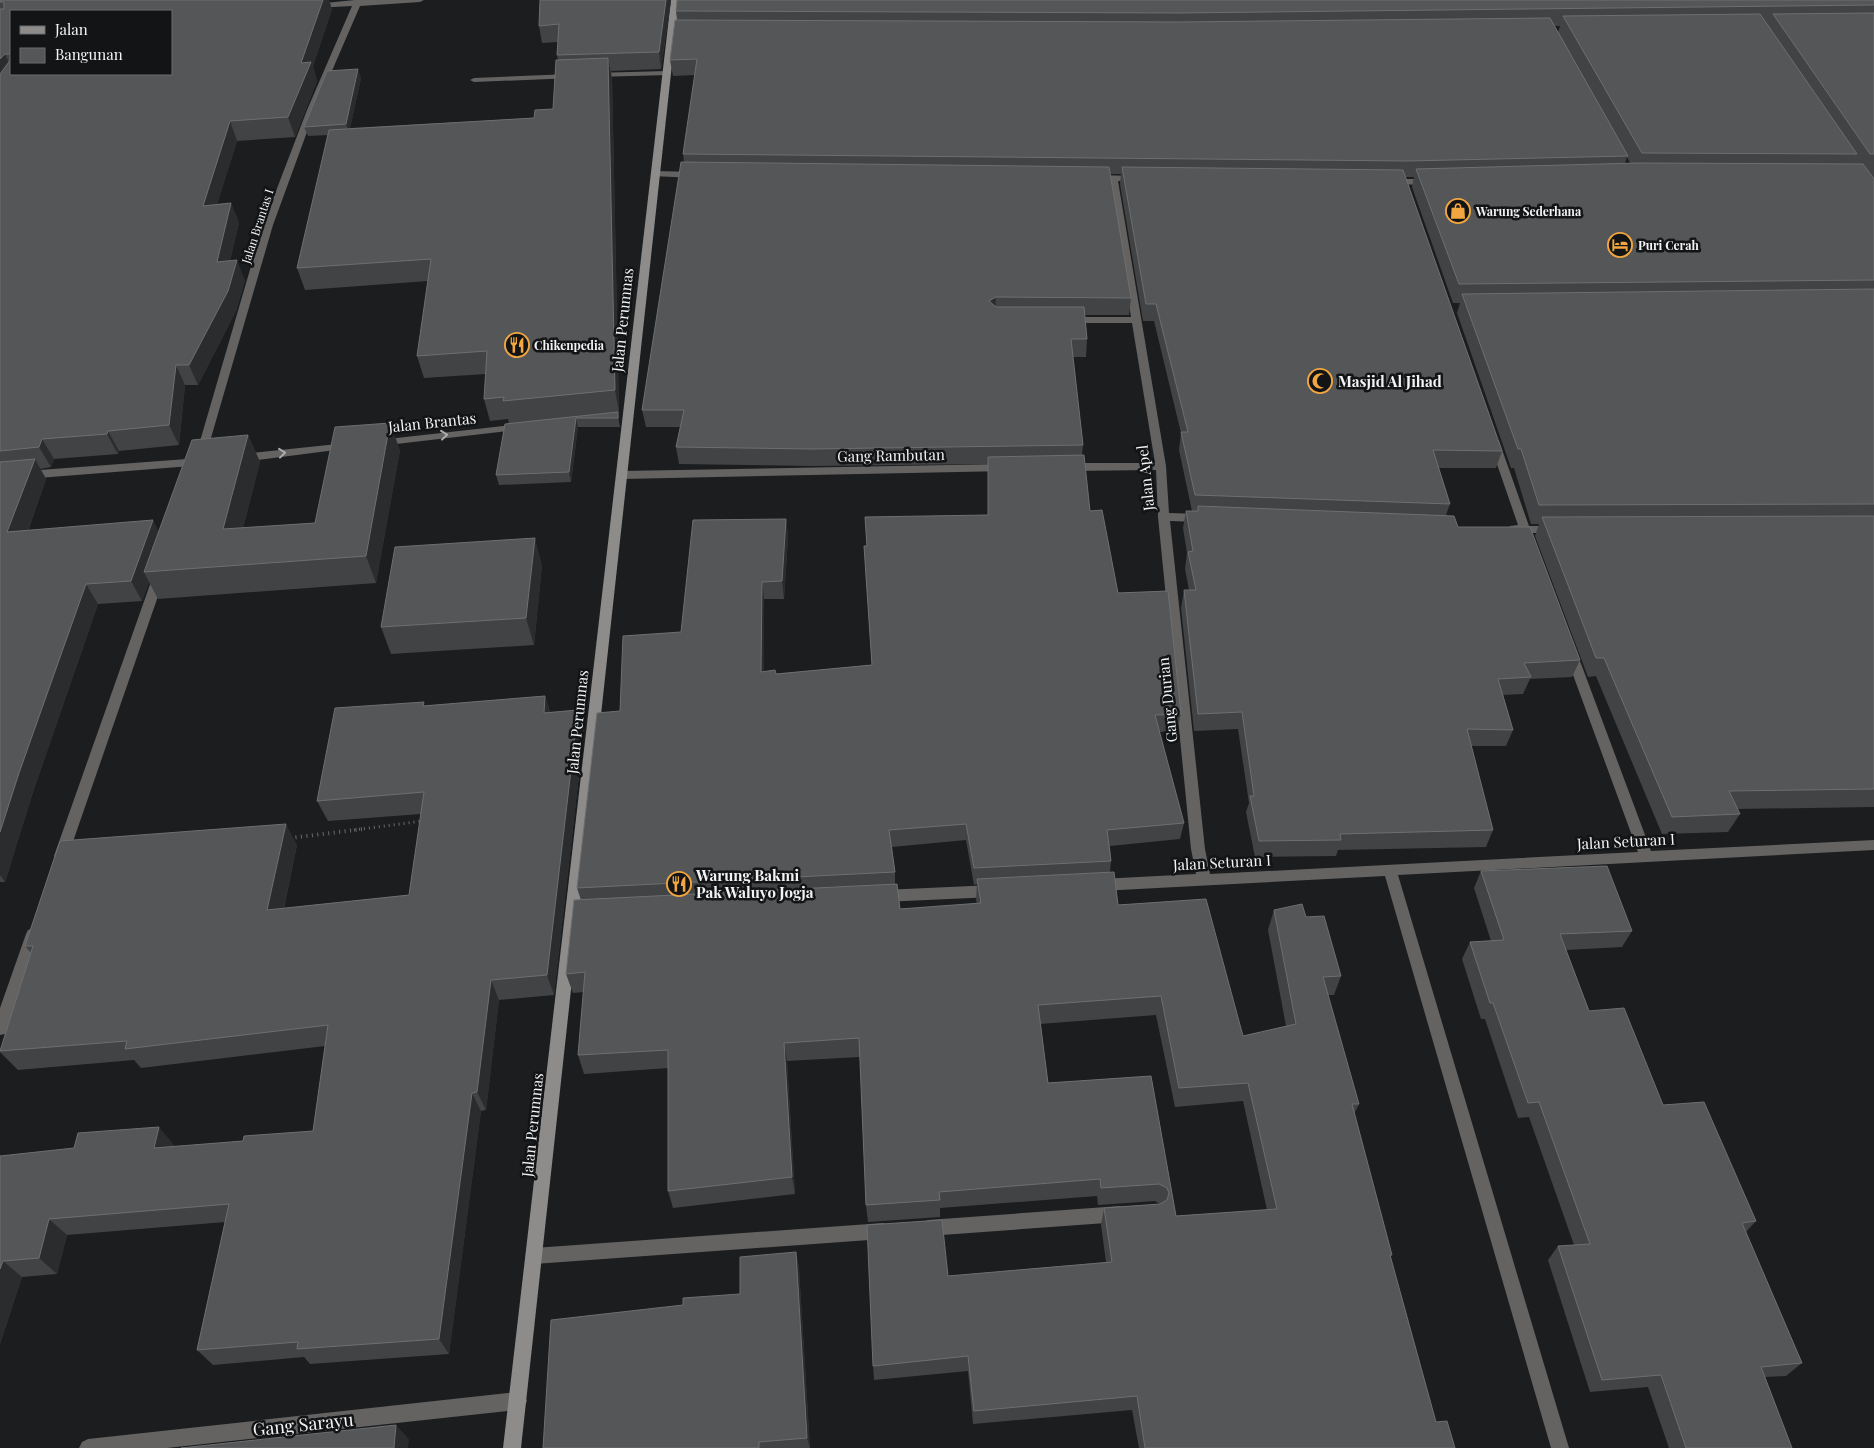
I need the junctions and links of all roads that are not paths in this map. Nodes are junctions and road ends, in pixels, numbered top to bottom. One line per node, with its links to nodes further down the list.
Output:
1 (420, 0): 3 (street)
2 (675, 0): 5 (main road, Jalan Perumnas)
3 (358, 2): 4 (street); 23 (street, Jalan Brantas I)
4 (309, 6)
5 (666, 73): 6 (street); 7 (main road, Jalan Perumnas)
6 (474, 80)
7 (655, 174): 8 (street); 22 (main road, Jalan Perumnas)
8 (700, 175)
9 (1083, 178): 10 (street)
10 (1113, 178): 11 (street); 15 (street, Jalan Apel)
11 (1152, 179)
12 (1443, 181): 13 (street)
13 (1384, 182)
14 (1062, 320): 15 (street)
15 (1138, 320): 19 (street, Jalan Apel)
16 (534, 426): 18 (street, Jalan Brantas, one-way to 16)
17 (1490, 429): 27 (street)
18 (228, 459)
19 (1160, 466): 21 (street); 24 (street, Jalan Apel)
20 (1011, 468): 22 (street, Gang Rambutan)
21 (1061, 468)
22 (622, 475): 43 (main road, Jalan Perumnas)
23 (0, 477)
24 (1164, 517): 25 (street, Jalan Apel); 36 (street, Gang Durian)
25 (1213, 519)
26 (1505, 529): 27 (street)
27 (1525, 530): 28 (street); 29 (street)
28 (1565, 530)
29 (1532, 548)
30 (163, 566): 34 (street)
31 (1566, 639): 33 (street)
32 (1874, 845): 33 (street, Jalan Seturan I)
33 (1647, 857): 35 (street, Jalan Seturan I)
34 (58, 866)
35 (1390, 870): 36 (street, Jalan Seturan I); 47 (street)
36 (1204, 880): 37 (street, Jalan Seturan I)
37 (1085, 886)
38 (1006, 890): 39 (street)
39 (868, 897)
40 (38, 920): 41 (street)
41 (0, 1029)
42 (1135, 1213): 43 (street)
43 (534, 1256): 44 (main road, Jalan Perumnas)
44 (518, 1401): 45 (street, Gang Sarayu); 46 (main road, Jalan Perumnas)
45 (88, 1448)
46 (512, 1448)
47 (1560, 1448)

